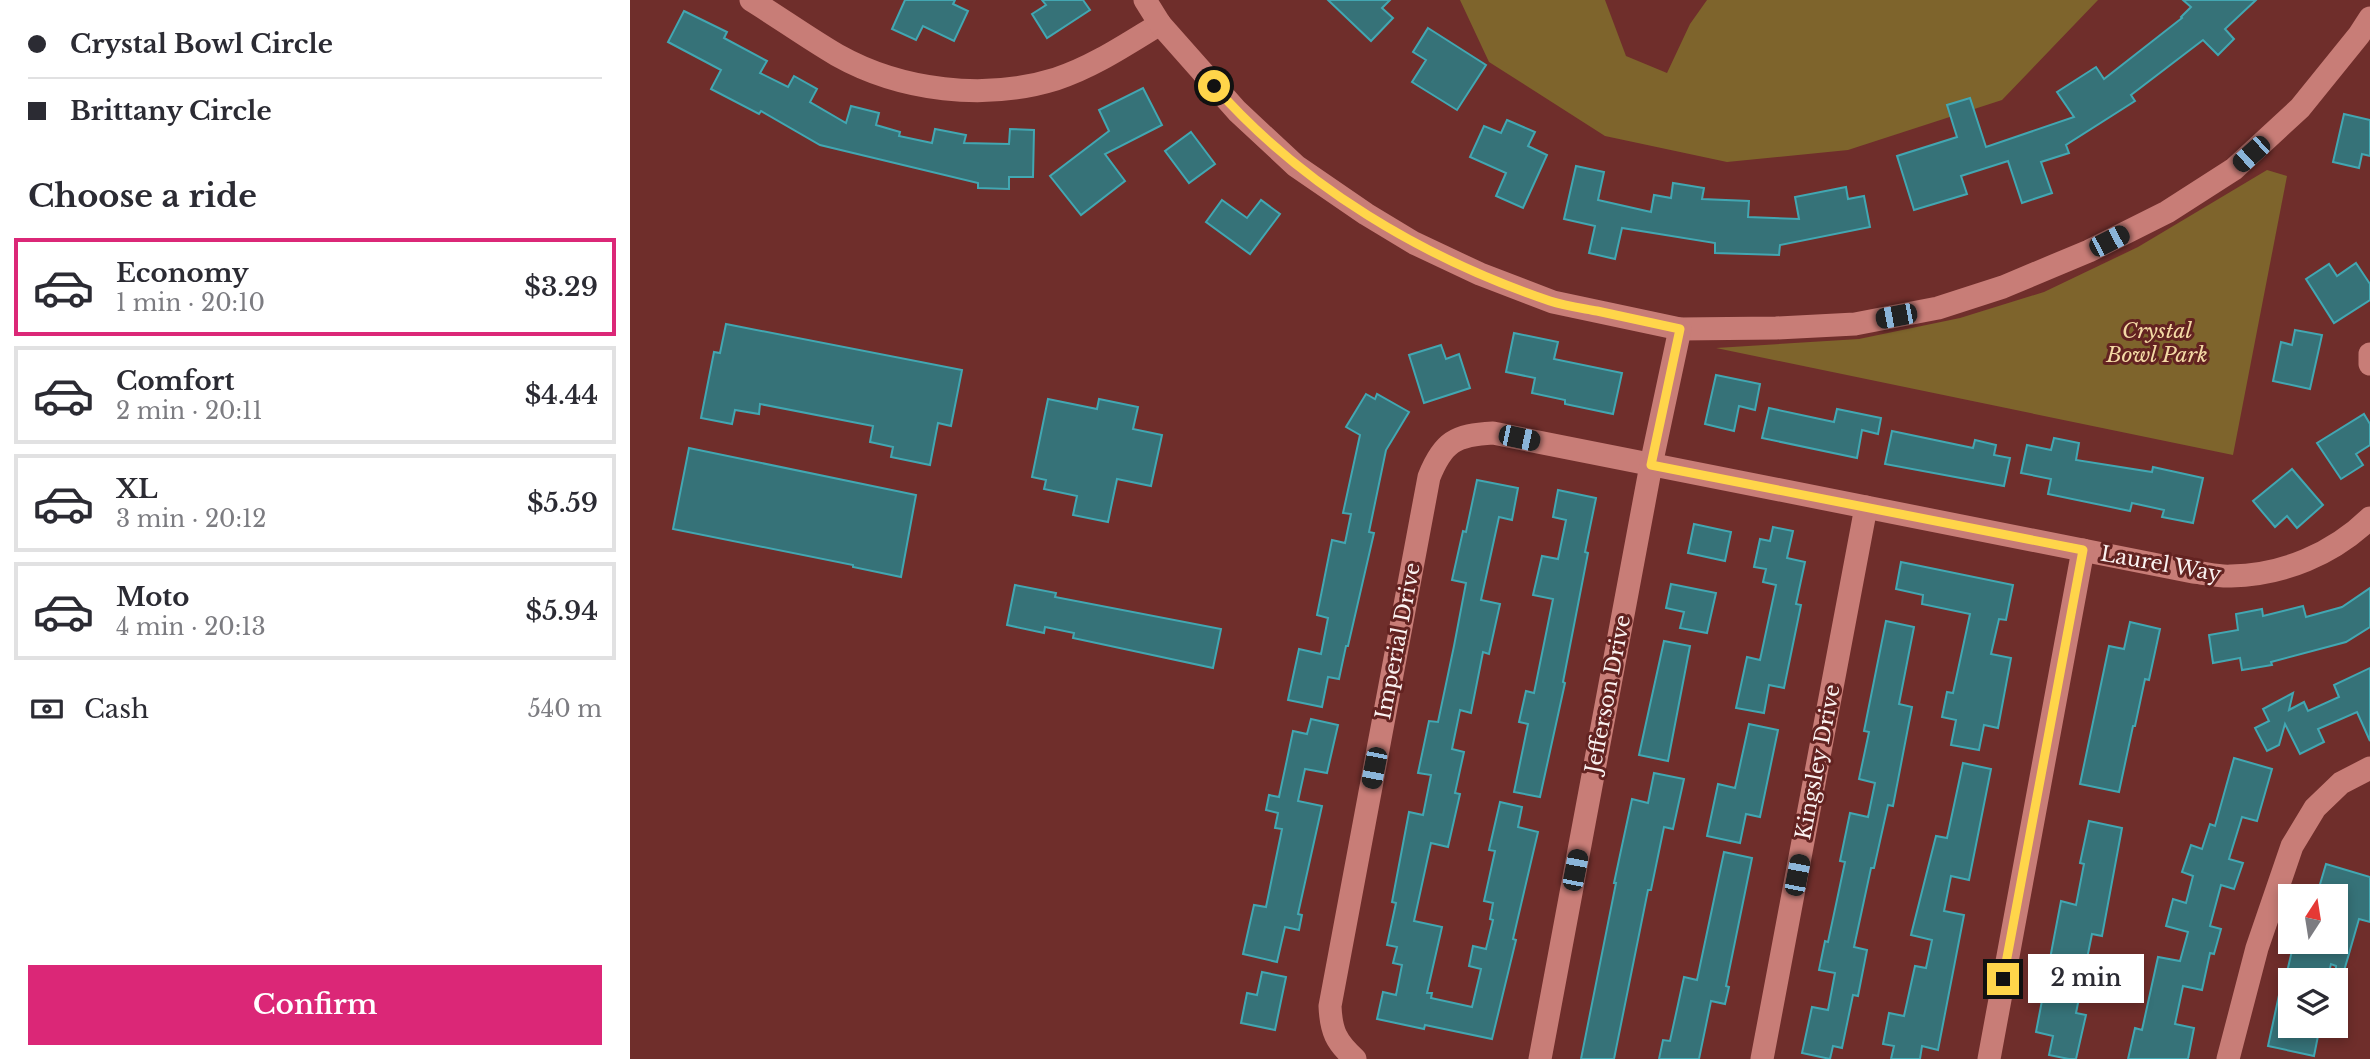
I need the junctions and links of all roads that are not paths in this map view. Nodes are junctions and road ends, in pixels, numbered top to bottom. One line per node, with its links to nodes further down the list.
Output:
1 (751, 0): 3 (street)
2 (1144, 0): 3 (street)
3 (1160, 23): 5 (street)
4 (2366, 32): 5 (street)
5 (1680, 329): 9 (street, Jefferson Drive)
6 (2370, 354): 7 (street)
7 (2370, 364)
8 (1447, 445): 9 (street, Laurel Way); 14 (street, Imperial Drive)
9 (1651, 465): 10 (street, Laurel Way); 15 (street, Jefferson Drive)
10 (1866, 507): 12 (street, Laurel Way); 16 (street, Kingsley Drive)
11 (2370, 518): 12 (street, Laurel Way)
12 (2083, 550): 17 (street)
13 (2370, 768): 18 (street)
14 (1348, 1052)
15 (1540, 1059)
16 (1762, 1059)
17 (1989, 1059)
18 (2228, 1059)

